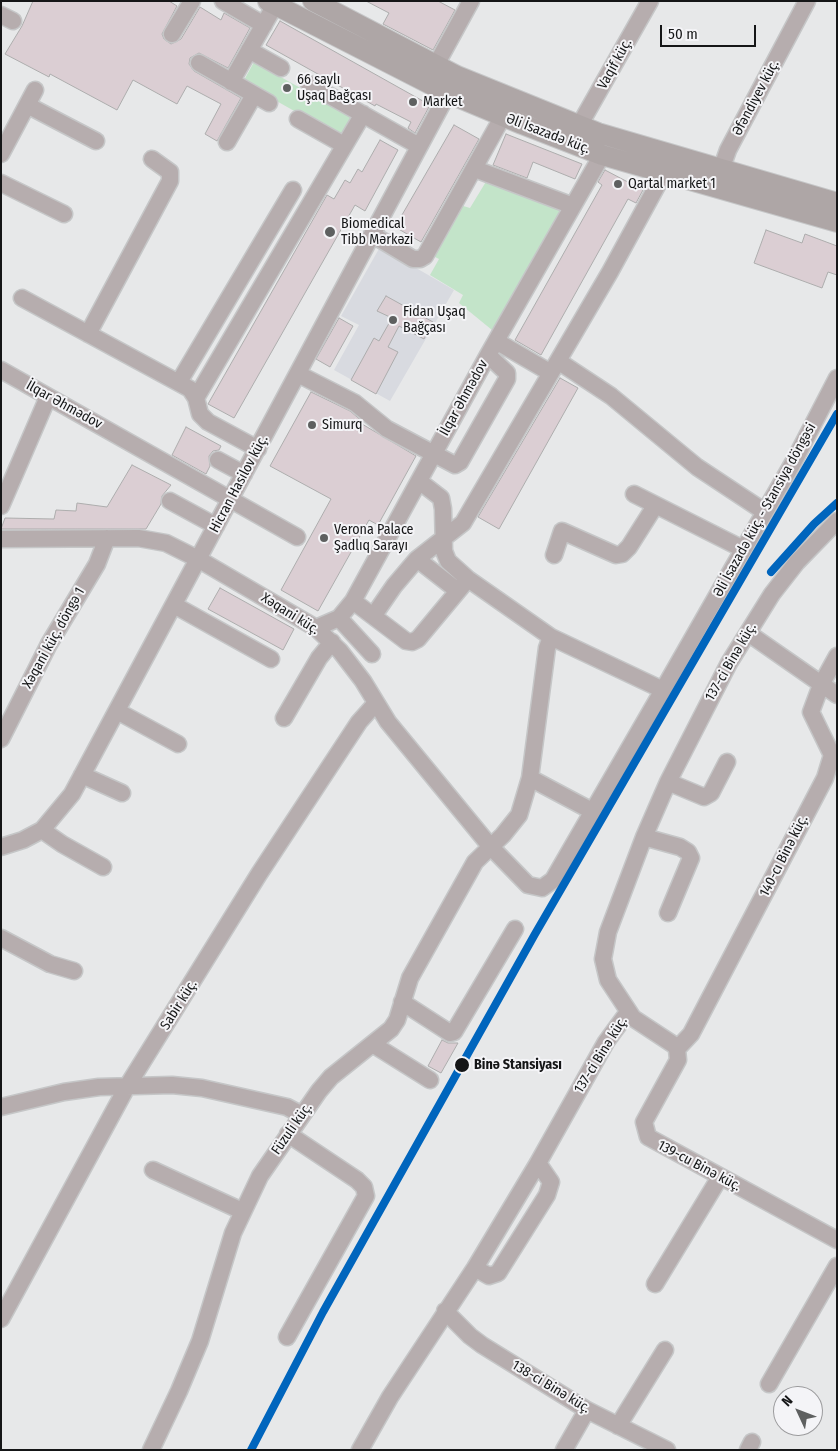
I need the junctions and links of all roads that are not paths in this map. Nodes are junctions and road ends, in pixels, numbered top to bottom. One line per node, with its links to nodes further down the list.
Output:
1 (192, 1): 9 (street)
2 (223, 1): 8 (street)
3 (313, 1): 12 (main road, Əli İsazadə küç.)
4 (471, 1): 12 (street)
5 (650, 1): 24 (street, Vaqif küç.)
6 (807, 1): 33 (street, Əfəndiyev küç.)
7 (273, 2): 8 (street); 16 (main road, Əli İsazadə küç.)
8 (264, 25): 10 (street)
9 (172, 34)
10 (249, 50): 13 (street); 14 (street)
11 (199, 63): 14 (street)
12 (436, 65): 16 (main road, Əli İsazadə küç.)
13 (281, 68)
14 (230, 82): 18 (street)
15 (309, 84): 21 (street)
16 (453, 84): 22 (main road, Əli İsazadə küç.); 24 (main road, Əli İsazadə küç.); 28 (street, Hicran Hasilov küç.)
17 (35, 90): 20 (street)
18 (254, 95): 19 (street); 26 (street)
19 (269, 103)
20 (27, 105): 25 (street); 29 (street)
21 (363, 114): 27 (street); 28 (street)
22 (503, 116): 30 (main road, Əli İsazadə küç.); 32 (street)
23 (298, 119): 27 (street)
24 (579, 126): 33 (main road, Əli İsazadə küç.)
25 (96, 141)
26 (227, 142)
27 (344, 145): 51 (street)
28 (420, 146): 41 (street, Hicran Hasilov küç.)
29 (1, 154)
30 (602, 154): 34 (main road, Əli İsazadə küç.); 38 (street, İlqar Əhmədov)
31 (152, 159): 43 (street)
32 (476, 169): 38 (street); 41 (street)
33 (721, 170): 37 (main road, Əli İsazadə küç.)
34 (664, 173): 40 (main road, Əli İsazadə küç.); 45 (street)
35 (1, 183): 39 (street)
36 (293, 190): 49 (street)
37 (837, 203)
38 (573, 206): 44 (street, İlqar Əhmədov)
39 (64, 214)
40 (837, 222)
41 (373, 235): 47 (street, Hicran Hasilov küç.)
42 (22, 298): 43 (street)
43 (88, 334): 49 (street)
44 (492, 348): 45 (street); 53 (street, İlqar Əhmədov); 53 (street)
45 (555, 367): 62 (street); 66 (street)
46 (1, 370): 50 (street, İlqar Əhmədov)
47 (298, 374): 52 (street, Hicran Hasilov küç.); 53 (street)
48 (837, 378): 62 (street, Əli İsazadə küç. - Stansiya döngəsi)
49 (179, 382): 51 (street)
50 (48, 396): 58 (street, İlqar Əhmədov); 60 (street)
51 (196, 398): 52 (street)
52 (258, 449): 55 (street, Hicran Hasilov küç.)
53 (433, 454): 56 (street, İlqar Əhmədov)
54 (218, 460): 55 (street)
55 (244, 474): 58 (street, Hicran Hasilov küç.)
56 (419, 481): 66 (street); 73 (street, İlqar Əhmədov)
57 (634, 494): 61 (street)
58 (231, 499): 63 (street, Hicran Hasilov küç.); 65 (street, İlqar Əhmədov)
59 (170, 501): 63 (street)
60 (1, 506)
61 (655, 506): 69 (street); 70 (street)
62 (766, 512): 69 (street, Əli İsazadə küç. - Stansiya döngəsi)
63 (216, 526): 71 (street, Hicran Hasilov küç.)
64 (834, 527): 81 (street, 137-ci Binə küç.)
65 (297, 537)
66 (444, 537): 72 (street); 74 (street)
67 (107, 538): 68 (street, Xəqani küç.); 71 (street, Xəqani küç.); 93 (street, Xəqani küç. döngə 1)
68 (1, 539)
69 (743, 549): 88 (street, Əli İsazadə küç. - Stansiya döngəsi)
70 (554, 554)
71 (198, 559): 77 (street, Hicran Hasilov küç.); 80 (street, Xəqani küç.)
72 (417, 559): 74 (street); 75 (street)
73 (370, 573): 75 (street); 76 (street, İlqar Əhmədov)
74 (463, 585): 78 (street); 82 (street)
75 (394, 586): 78 (street)
76 (353, 601): 78 (street); 79 (street, İlqar Əhmədov)
77 (174, 605): 86 (street); 91 (street, Hicran Hasilov küç.)
78 (374, 616)
79 (339, 618): 80 (street, İlqar Əhmədov); 84 (street)
80 (316, 628): 83 (street, Xəqani küç.)
81 (748, 633): 87 (street); 98 (street, 137-ci Binə küç.)
82 (551, 637): 88 (street); 97 (street, Füzuli küç.)
83 (332, 642): 90 (street, Xəqani küç.); 92 (street)
84 (372, 654)
85 (837, 656): 87 (street, 140-cı Binə küç.)
86 (270, 659)
87 (821, 685): 89 (street); 113 (street, 140-cı Binə küç.)
88 (663, 690): 100 (street, Əli İsazadə küç. - Stansiya döngəsi)
89 (837, 695)
90 (376, 703): 103 (street, Xəqani küç.); 115 (street, Sabir küç.)
91 (117, 710): 94 (street); 96 (street, Hicran Hasilov küç.)
92 (284, 718)
93 (1, 739)
94 (178, 744)
95 (727, 762): 98 (street)
96 (82, 775): 99 (street); 101 (street, Hicran Hasilov küç.)
97 (530, 778): 100 (street); 103 (street, Füzuli küç.)
98 (668, 782): 102 (street, 137-ci Binə küç.)
99 (122, 793)
100 (592, 811): 103 (street, Əli İsazadə küç. - Stansiya döngəsi)
101 (42, 830): 104 (street, Hicran Hasilov küç.); 105 (street)
102 (644, 838): 106 (street); 111 (street, 137-ci Binə küç.)
103 (490, 846): 110 (street, Füzuli küç.)
104 (1, 847)
105 (103, 867)
106 (668, 913)
107 (515, 930): 110 (street)
108 (1, 938): 109 (street)
109 (74, 971)
110 (402, 1002): 112 (street, Füzuli küç.)
111 (628, 1012): 113 (street); 119 (street, 137-ci Binə küç.)
112 (374, 1045): 114 (street); 117 (street, Füzuli küç.)
113 (677, 1049): 121 (street, 139-cu Binə küç.)
114 (430, 1080)
115 (128, 1085): 116 (street); 117 (street); 128 (street, Sabir küç.)
116 (1, 1107)
117 (302, 1115): 118 (street, Füzuli küç.)
118 (288, 1134): 122 (street, Füzuli küç.); 129 (street)
119 (538, 1163): 125 (street, 137-ci Binə küç.); 125 (street)
120 (153, 1170): 122 (street)
121 (720, 1178): 123 (street, 139-cu Binə küç.); 126 (street)
122 (242, 1211): 134 (street, Füzuli küç.)
123 (837, 1240)
124 (837, 1266): 131 (street)
125 (474, 1268): 127 (street, 137-ci Binə küç.)
126 (655, 1284)
127 (445, 1311): 132 (street, 138-ci Binə küç.); 135 (street, 137-ci Binə küç.)
128 (1, 1319)
129 (287, 1337)
130 (664, 1350): 133 (street)
131 (769, 1384)
132 (587, 1410): 133 (street, 138-ci Binə küç.); 136 (street)
133 (618, 1426): 137 (street, 138-ci Binə küç.)
134 (151, 1450)
135 (360, 1450)
136 (564, 1450)
137 (667, 1450)

